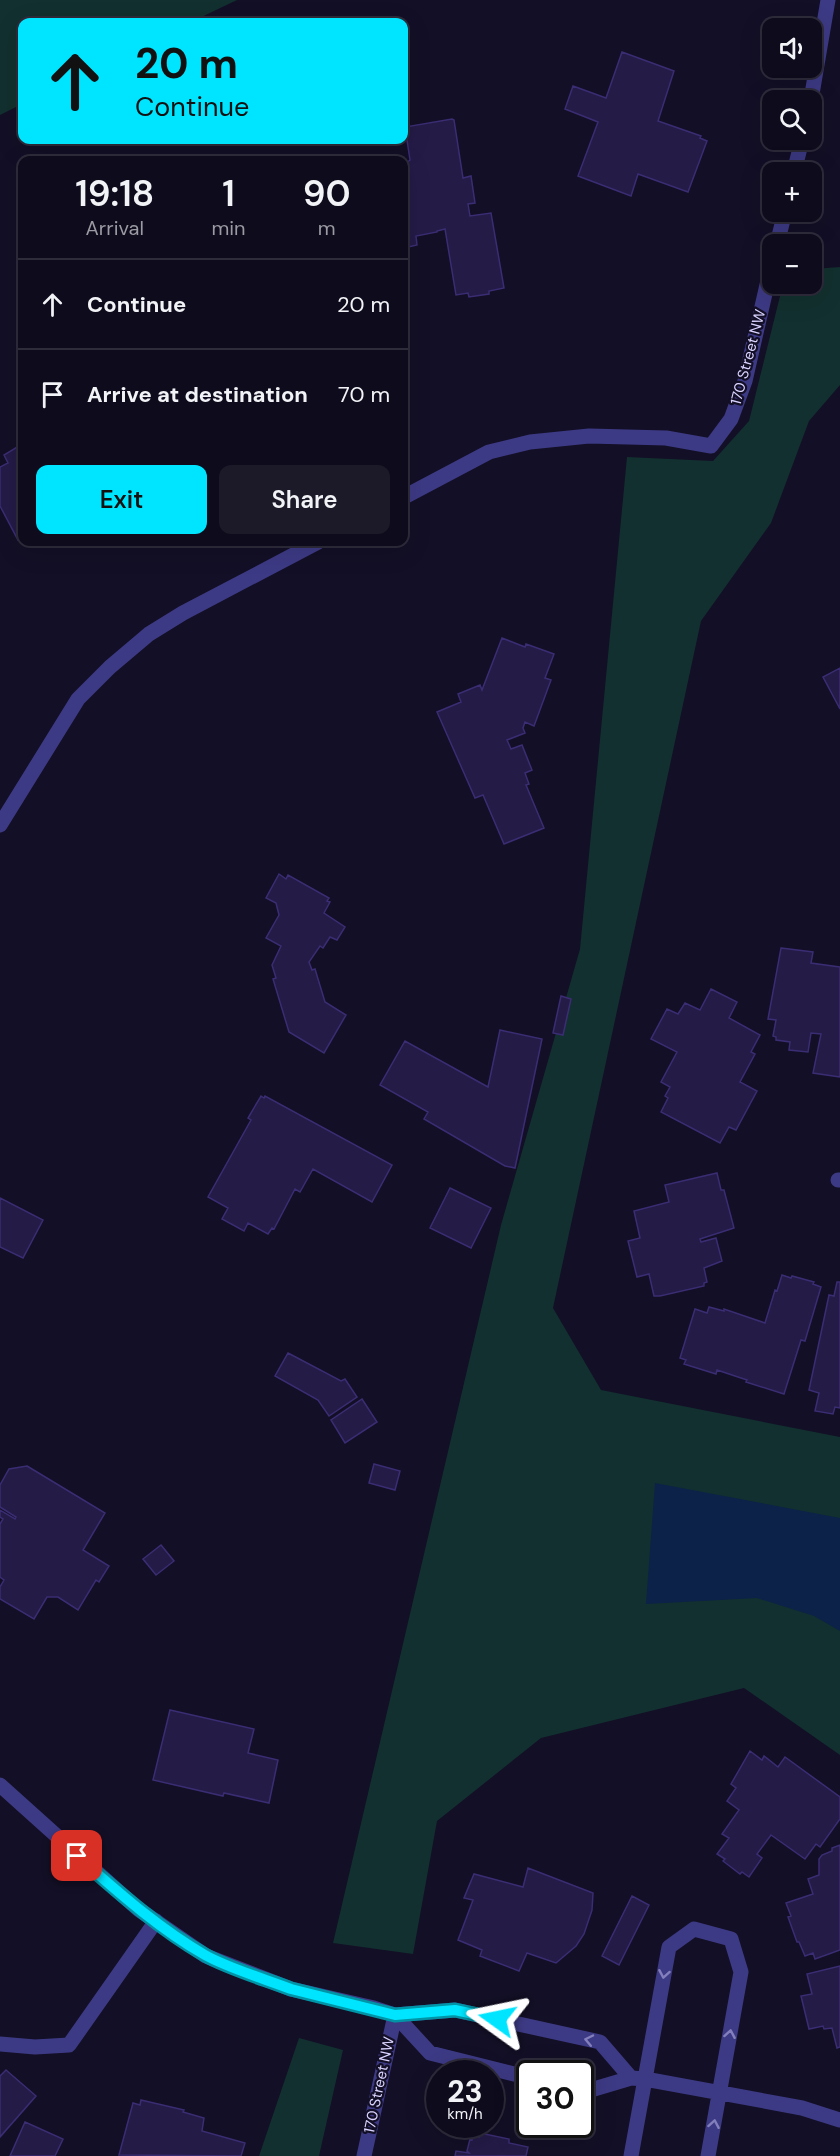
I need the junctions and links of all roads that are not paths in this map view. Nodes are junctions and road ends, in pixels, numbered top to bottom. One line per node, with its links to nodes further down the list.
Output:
1 (828, 0): 2 (street)
2 (813, 90)
3 (765, 294): 4 (street, 170 Street NW)
4 (408, 495)
5 (310, 546): 6 (street)
6 (0, 825)
7 (0, 1785): 8 (street)
8 (156, 1920): 9 (street); 10 (street)
9 (395, 2015): 11 (street); 12 (street, one-way to 9); 16 (street, 170 Street NW)
10 (0, 2044)
11 (516, 2074)
12 (638, 2079): 13 (street); 14 (street); 14 (street, one-way to 12); 17 (street)
13 (594, 2090)
14 (719, 2092): 15 (street); 18 (street, one-way to 14)
15 (840, 2120)
16 (364, 2156)
17 (631, 2156)
18 (708, 2156)

